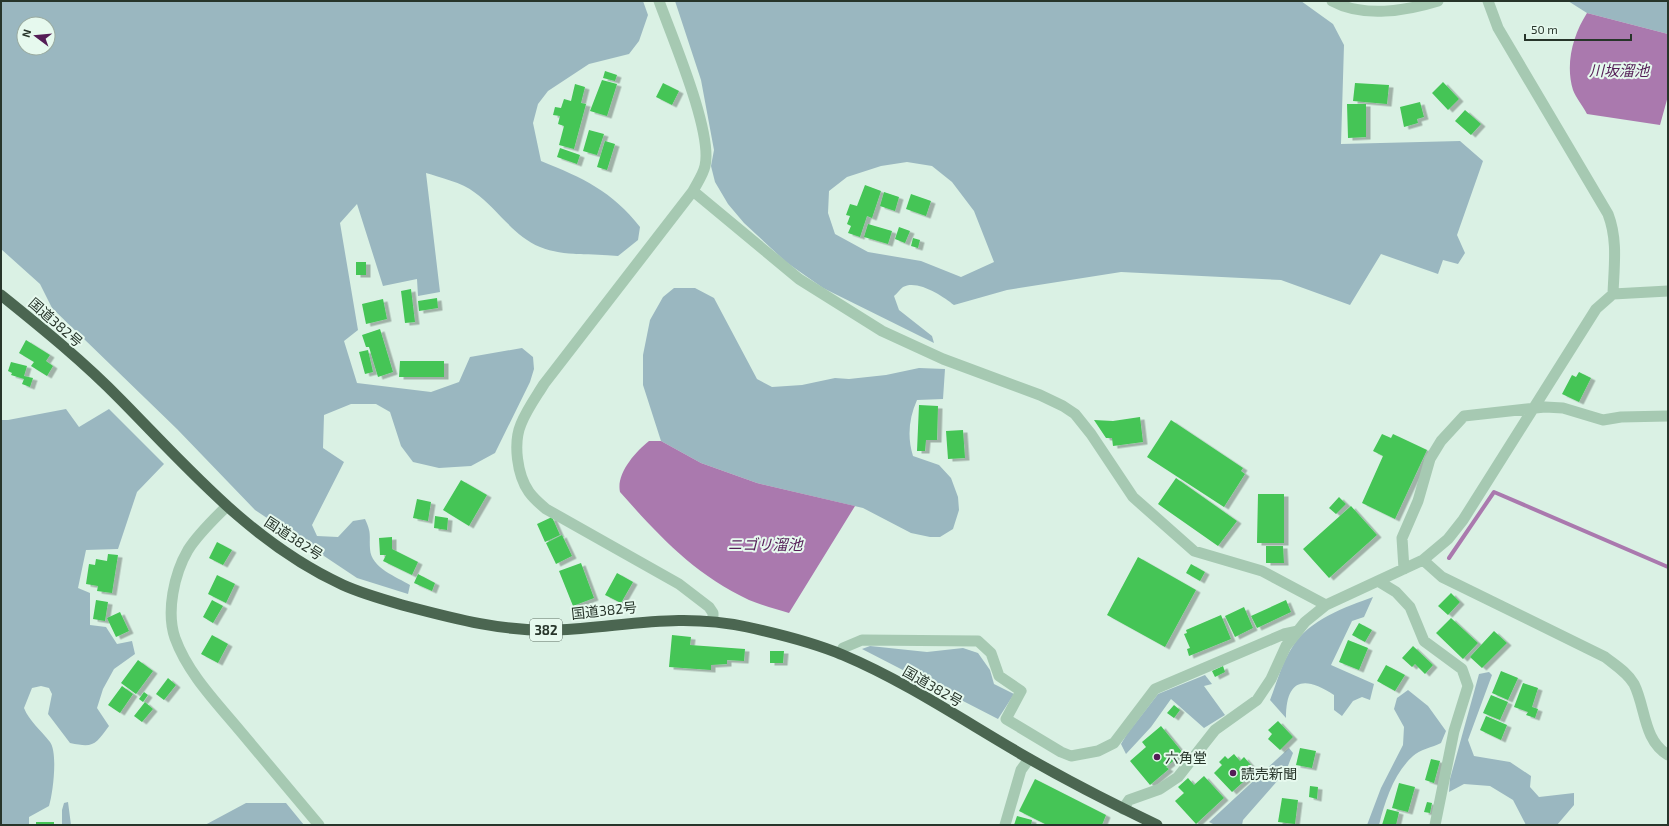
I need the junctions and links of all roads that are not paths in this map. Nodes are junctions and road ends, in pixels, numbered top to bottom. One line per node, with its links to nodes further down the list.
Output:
1 (659, 1): 5 (street)
2 (1332, 1): 3 (street)
3 (1438, 1)
4 (1488, 1): 7 (street)
5 (693, 191): 15 (street); 16 (street)
6 (1668, 291): 7 (street)
7 (1613, 294): 9 (street)
8 (1, 295): 11 (highway, 国道382号 / 382)
9 (1533, 408): 10 (street); 12 (street); 13 (street)
10 (1668, 416)
11 (226, 507): 16 (highway, 国道382号 / 382); 22 (street)
12 (1423, 560): 13 (street); 19 (street)
13 (1404, 569): 14 (street)
14 (1378, 581): 15 (street); 25 (street)
15 (1326, 605): 17 (street)
16 (713, 620): 18 (highway, 国道382号 / 382)
17 (1298, 631): 18 (street); 21 (street)
18 (840, 654): 20 (highway, 国道382号 / 382)
19 (1668, 755)
20 (1029, 759): 21 (highway, 国道382号 / 382); 23 (street)
21 (1123, 809): 24 (highway, 国道382号 / 382)
22 (318, 825)
23 (1005, 825)
24 (1157, 825)
25 (1435, 825)

